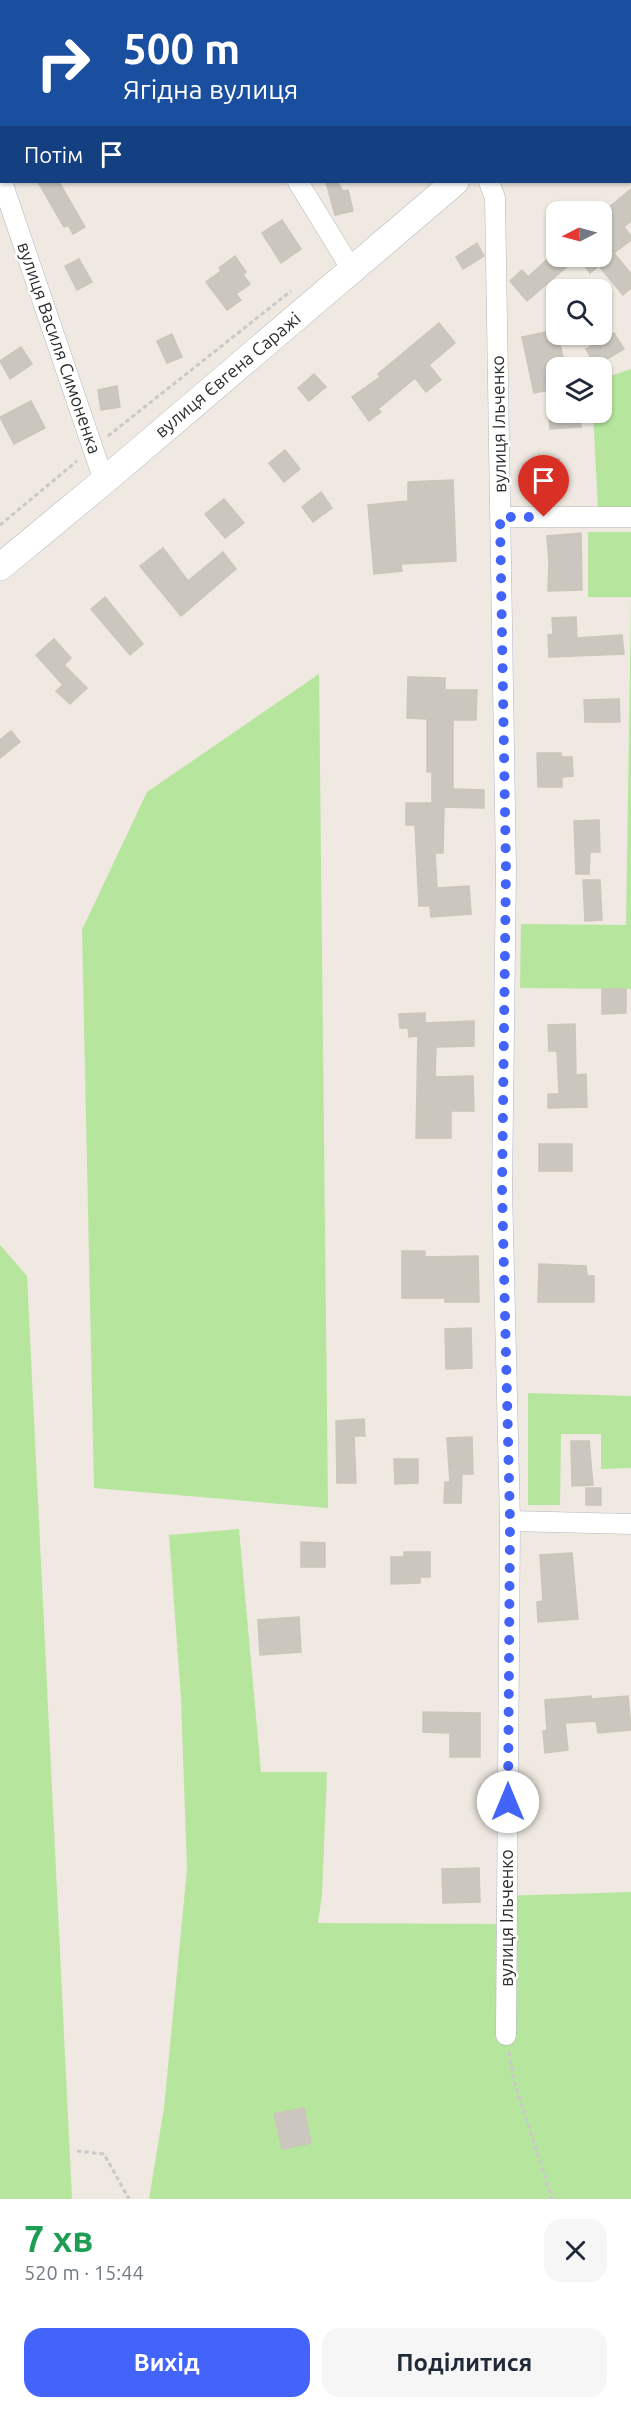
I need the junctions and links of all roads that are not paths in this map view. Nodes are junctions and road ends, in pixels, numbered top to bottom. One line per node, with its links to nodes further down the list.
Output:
1 (3, 183): 6 (street, вулиця Василя Симоненка)
2 (299, 183): 5 (street)
3 (454, 183): 5 (main road, вулиця Євгена Саражі)
4 (489, 183): 7 (street, вулиця Ільченко)
5 (352, 270): 6 (main road, вулиця Євгена Саражі)
6 (104, 481): 9 (main road, вулиця Євгена Саражі)
7 (500, 517): 8 (street); 10 (street, вулиця Ільченко)
8 (631, 517)
9 (0, 567)
10 (510, 1521): 11 (street); 12 (street, вулиця Ільченко)
11 (631, 1524)
12 (507, 2035)

